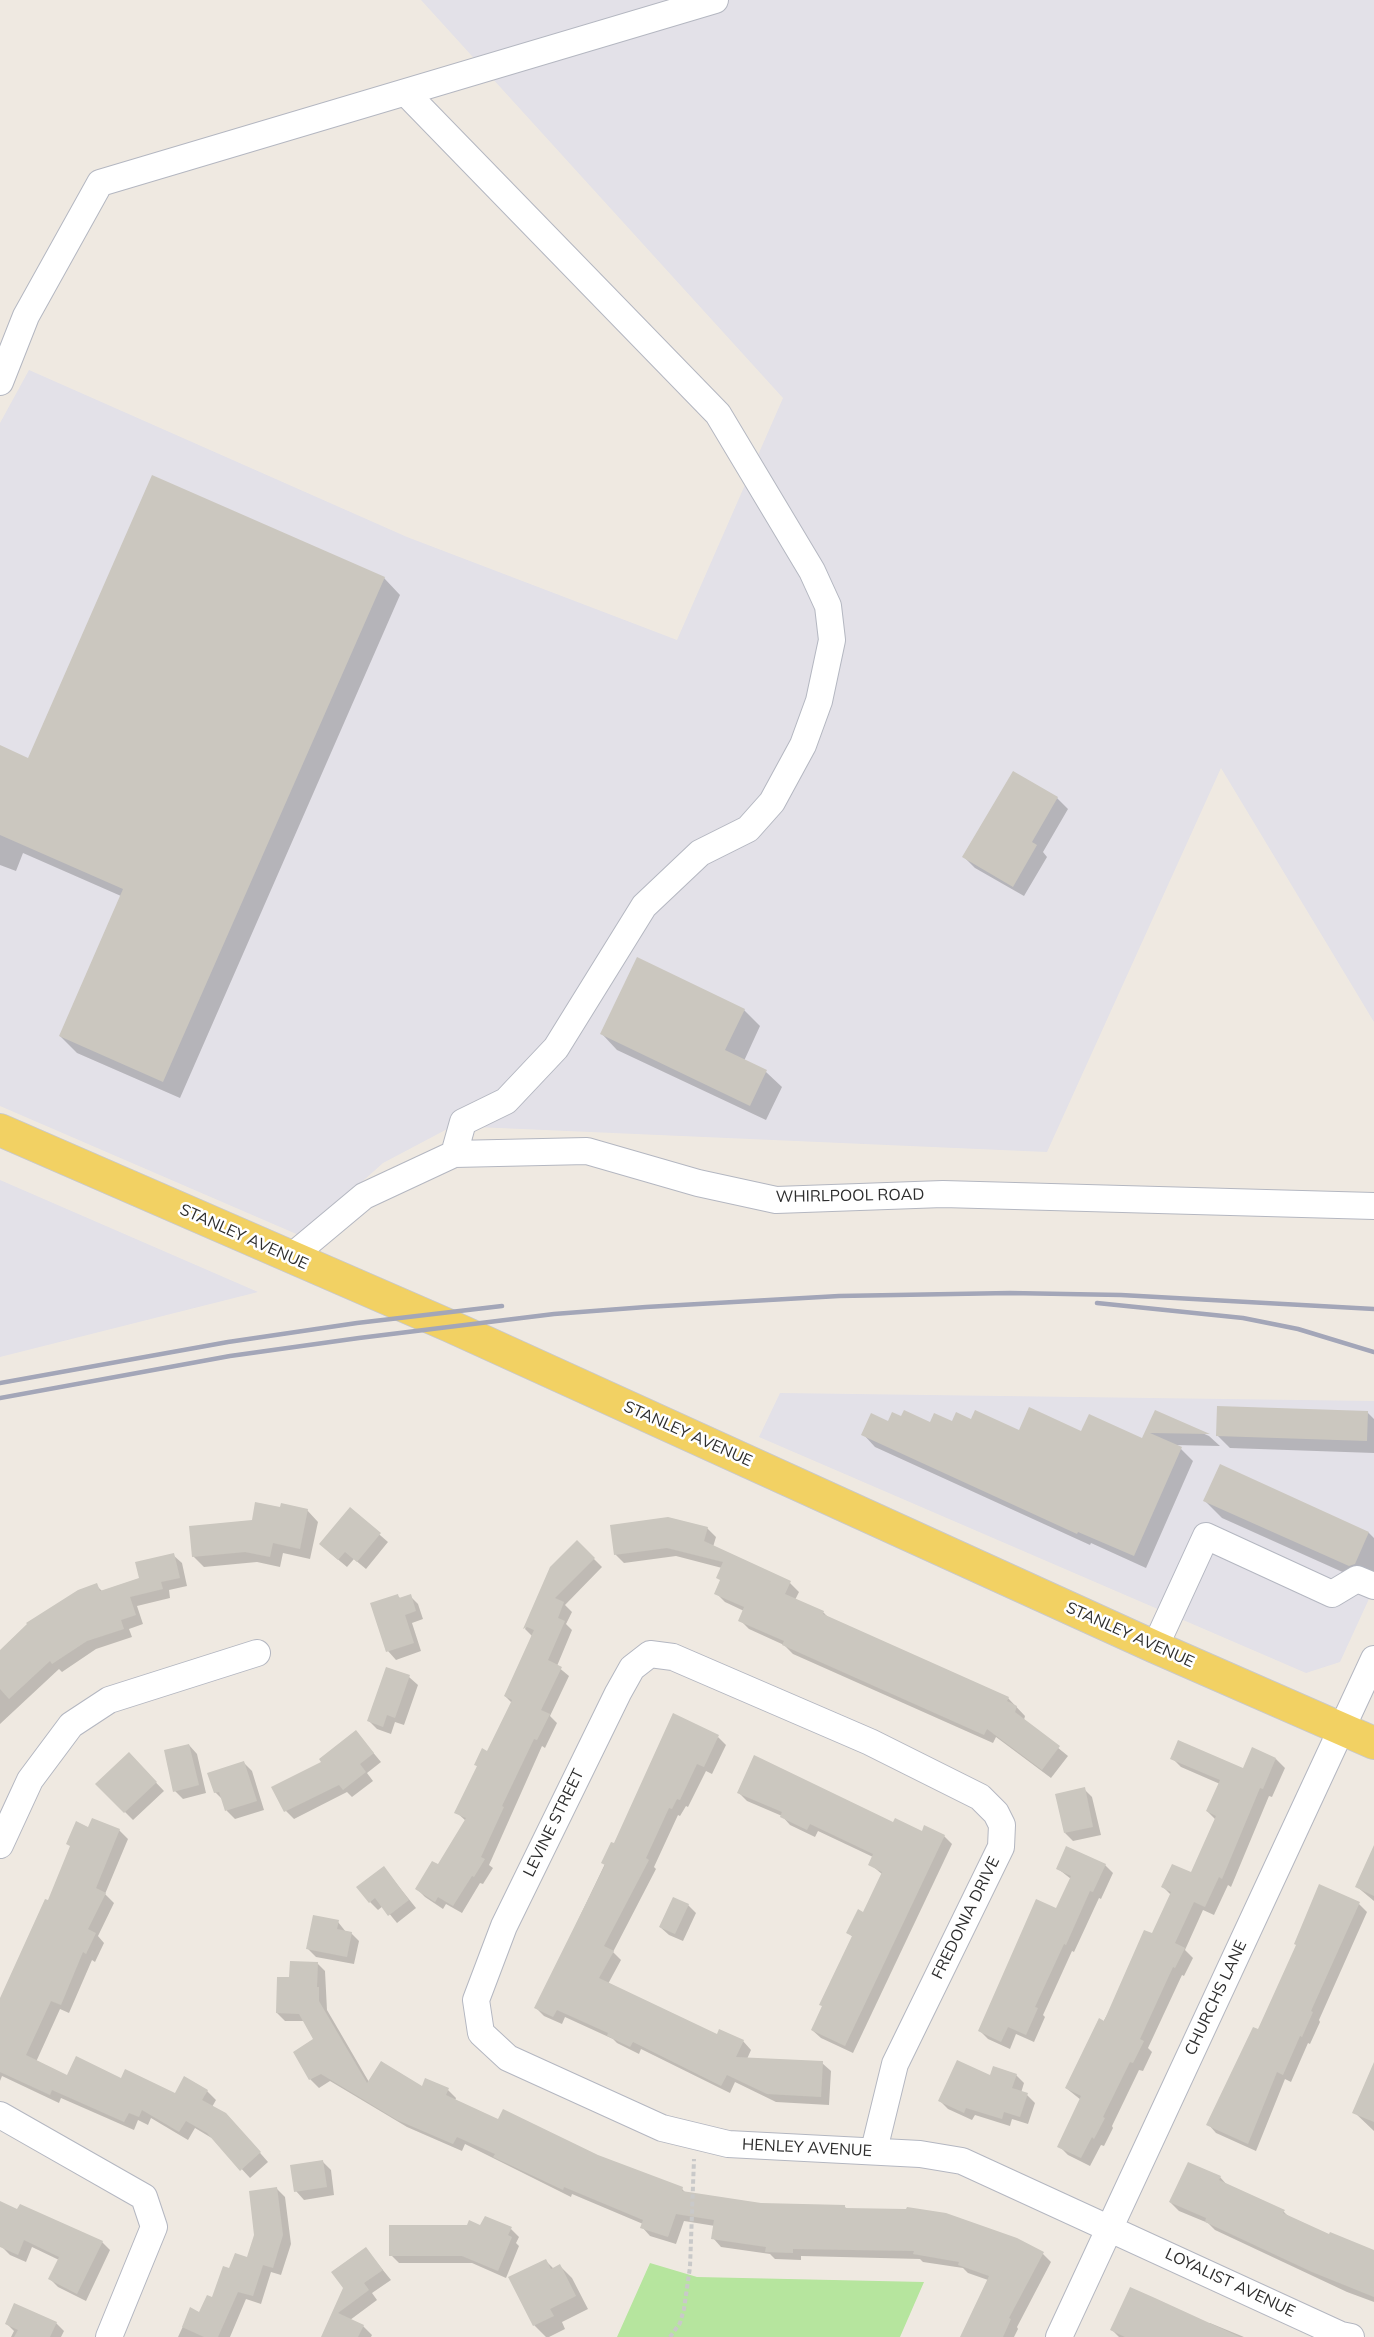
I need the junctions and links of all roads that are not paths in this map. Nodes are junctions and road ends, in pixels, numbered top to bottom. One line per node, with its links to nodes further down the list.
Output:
1 (715, 0): 2 (street)
2 (406, 93): 3 (street); 5 (street)
3 (0, 382)
4 (0, 1130): 7 (main road, STANLEY AVENUE)
5 (454, 1154): 6 (street, WHIRLPOOL ROAD); 7 (street, WHIRLPOOL ROAD)
6 (1374, 1206)
7 (291, 1257): 9 (main road, STANLEY AVENUE)
8 (1374, 1586): 9 (street)
9 (1155, 1647): 13 (main road, STANLEY AVENUE)
10 (257, 1653): 15 (street)
11 (1374, 1659): 13 (street, CHURCHS LANE)
12 (714, 1674): 16 (street, LEVINE STREET); 18 (street, FREDONIA DRIVE)
13 (1341, 1729): 14 (main road, STANLEY AVENUE); 19 (street, CHURCHS LANE)
14 (1374, 1743)
15 (0, 1845)
16 (508, 2058): 18 (street, HENLEY AVENUE)
17 (0, 2115): 20 (street)
18 (874, 2150): 19 (street, HENLEY AVENUE)
19 (1109, 2228): 21 (street, CHURCHS LANE); 22 (street, LOYALIST AVENUE)
20 (109, 2337)
21 (1059, 2337)
22 (1351, 2337)

